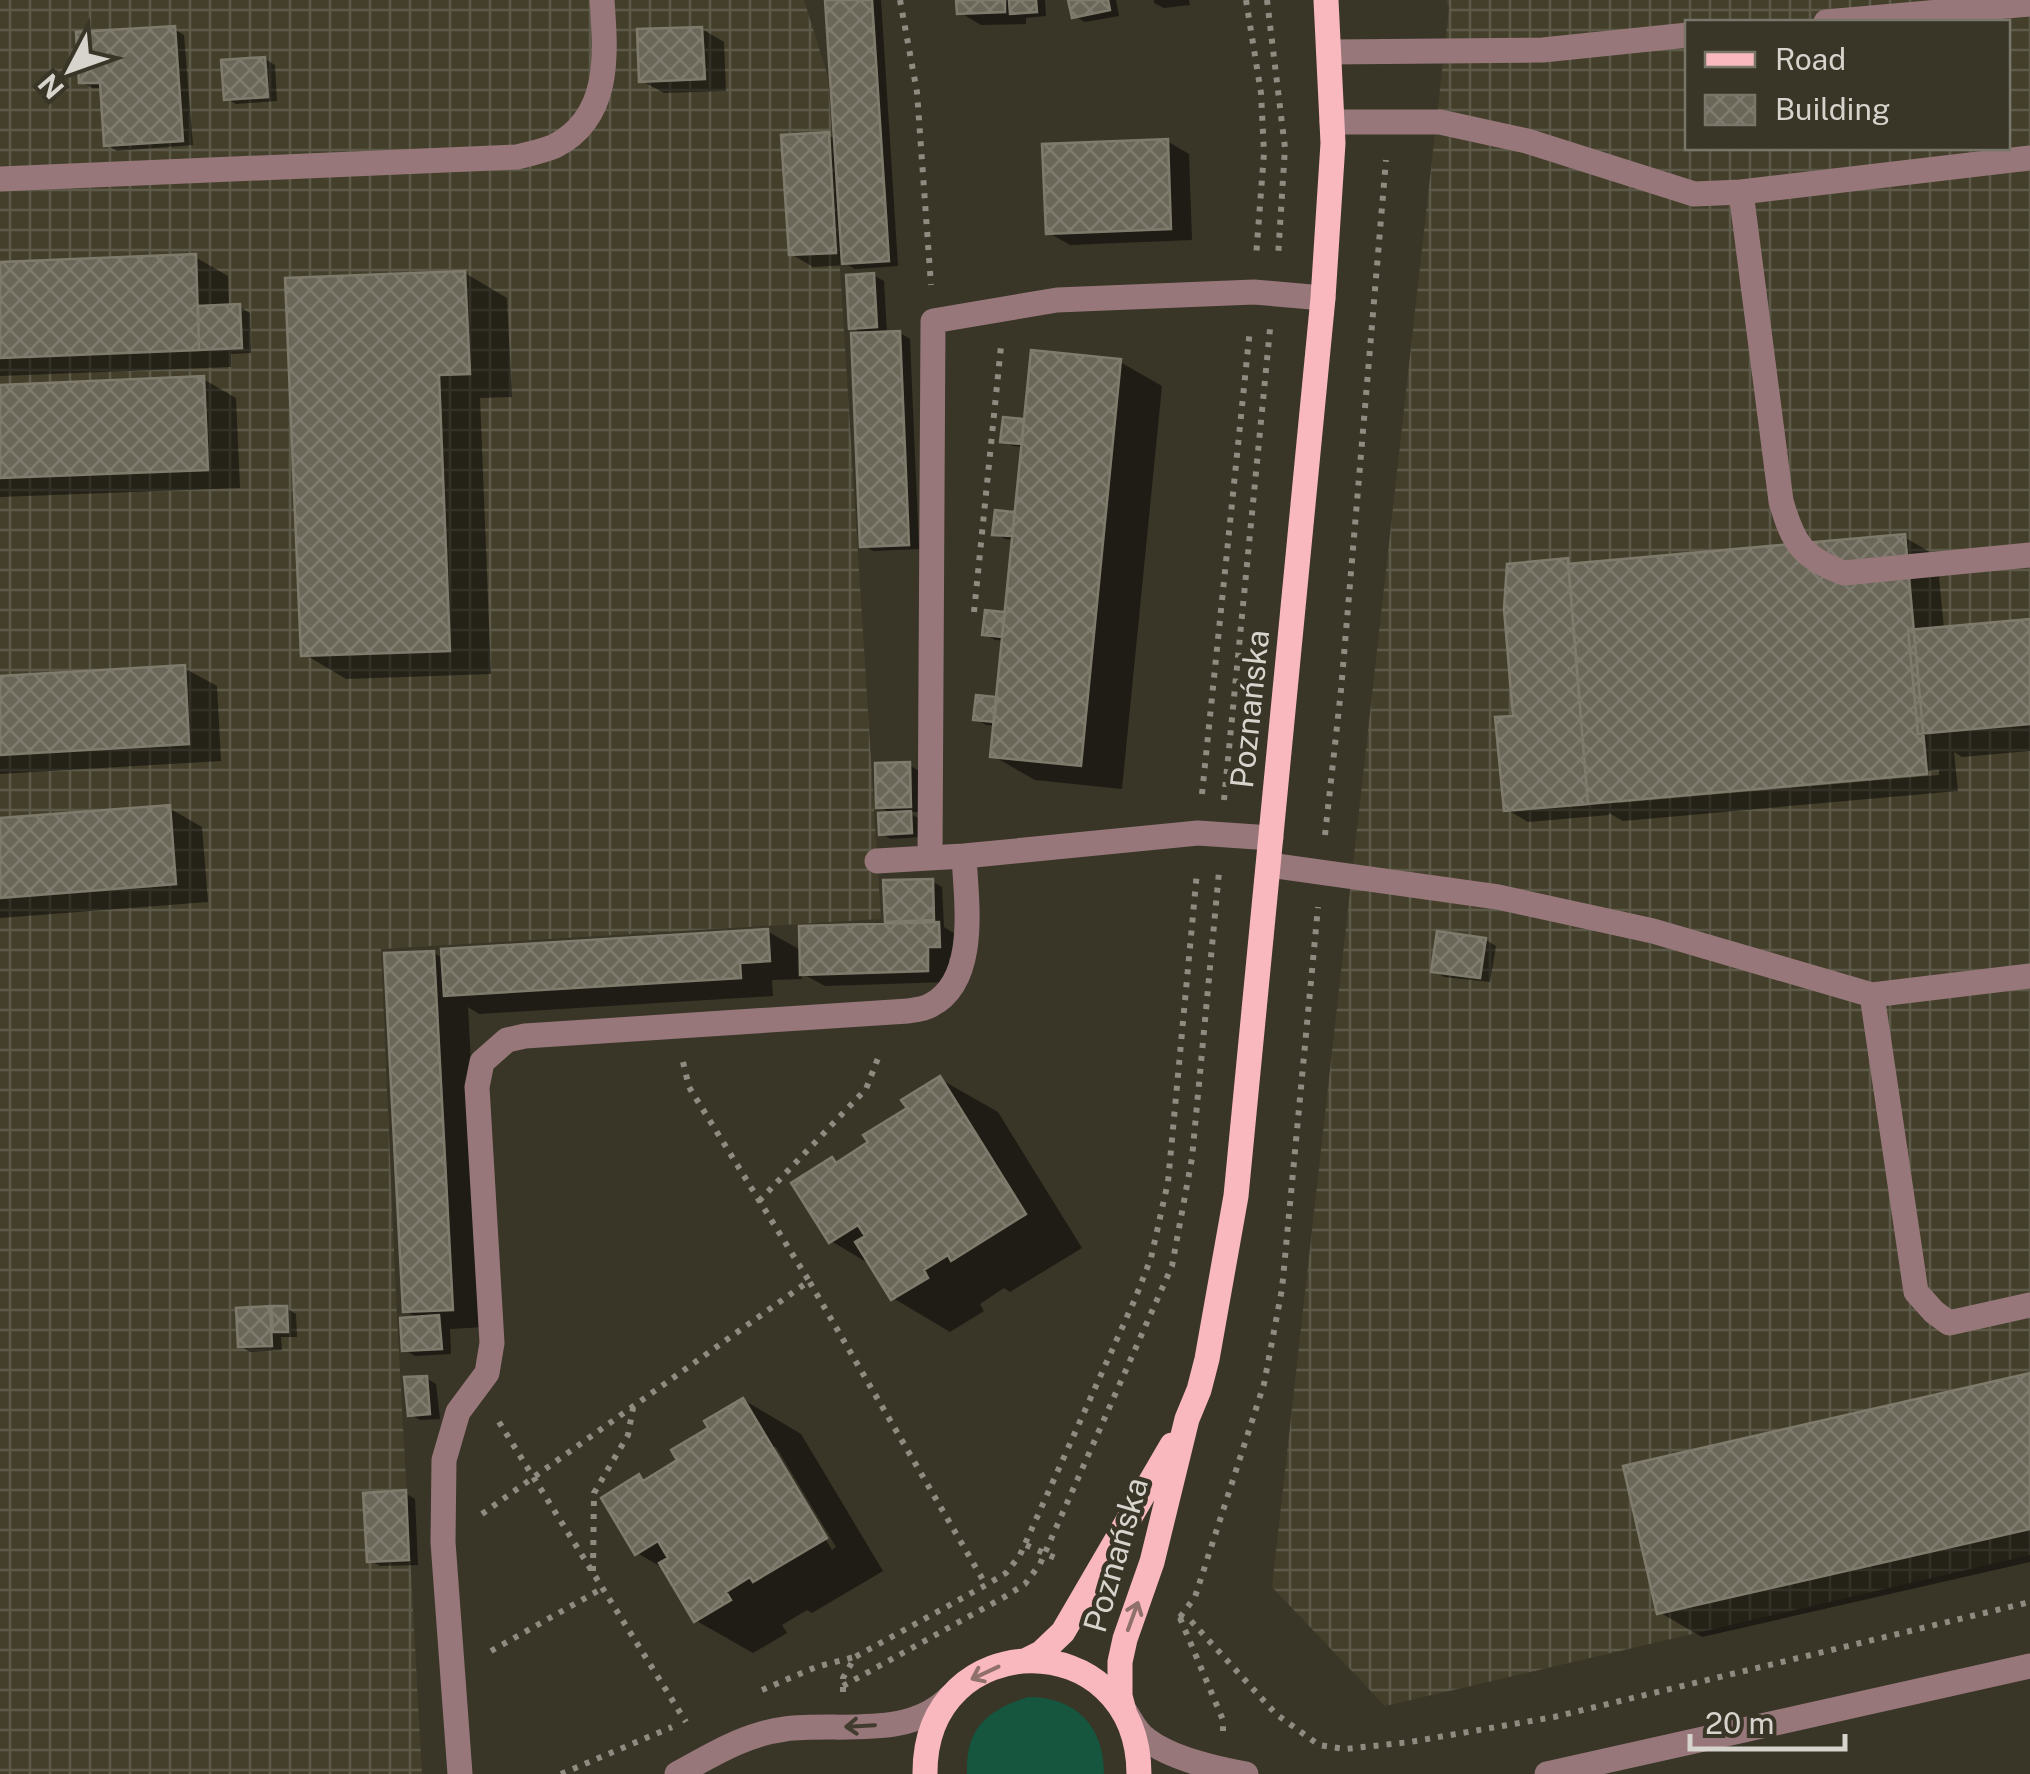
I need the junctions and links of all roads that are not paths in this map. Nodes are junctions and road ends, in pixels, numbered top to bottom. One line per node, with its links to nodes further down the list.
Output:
1 (602, 0): 9 (street)
2 (1326, 0): 6 (main road, Poznańska)
3 (2030, 4): 4 (street)
4 (1849, 20)
5 (1685, 35): 6 (street)
6 (1329, 52): 7 (main road, Poznańska)
7 (1332, 122): 10 (street); 11 (main road, Poznańska)
8 (2030, 158): 10 (street)
9 (0, 179)
10 (1741, 192): 12 (street)
11 (1323, 298): 13 (main road, Poznańska); 15 (street)
12 (2030, 555)
13 (1271, 838): 14 (street); 17 (main road, Poznańska)
14 (964, 856): 15 (street); 27 (street)
15 (930, 858): 16 (street)
16 (877, 861)
17 (1269, 865): 19 (street); 21 (main road, Poznańska)
18 (2030, 976): 19 (street)
19 (1872, 995): 20 (street)
20 (2030, 1305)
21 (1187, 1419): 22 (main road, Poznańska); 25 (main road, Poznańska, one-way to 21)
22 (1027, 1660): 24 (main road, one-way to 24); 25 (main road)
23 (2030, 1666): 31 (street)
24 (950, 1698): 28 (street, one-way to 28); 29 (main road)
25 (1124, 1711): 26 (street); 30 (main road, Poznańska)
26 (1234, 1772)
27 (460, 1774)
28 (678, 1774)
29 (926, 1774)
30 (1140, 1774)
31 (1547, 1774)

